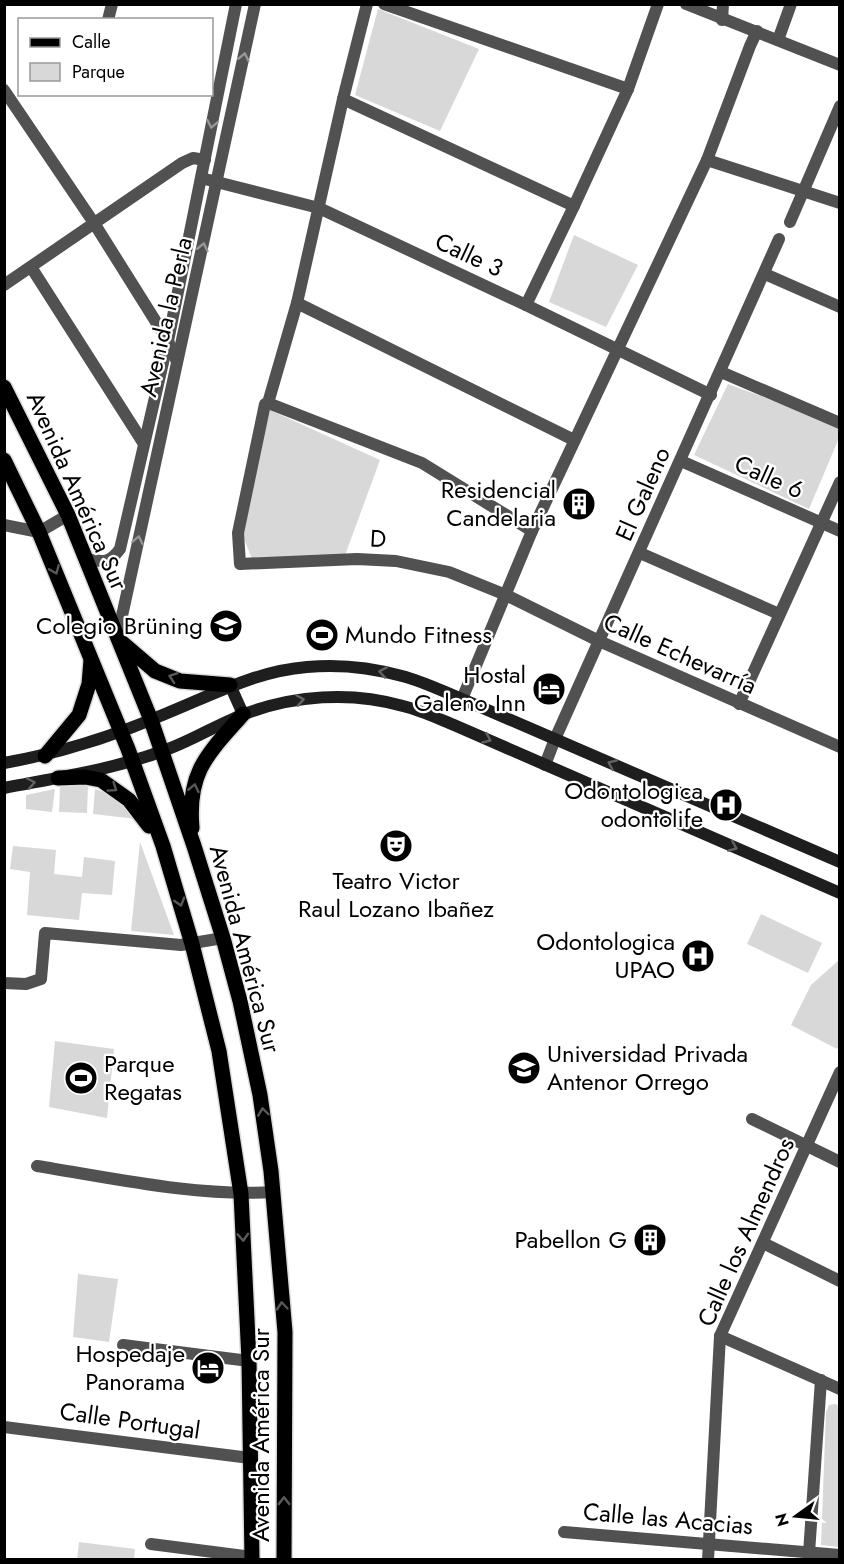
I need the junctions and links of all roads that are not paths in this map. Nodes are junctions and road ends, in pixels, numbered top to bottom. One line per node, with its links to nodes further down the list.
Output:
1 (236, 4): 15 (street, Avenida la Perla)
2 (255, 4): 21 (street, Avenida la Perla, one-way to 2)
3 (368, 4): 16 (street)
4 (384, 4): 13 (street)
5 (658, 4): 13 (street)
6 (686, 4): 9 (street)
7 (723, 4): 9 (street)
8 (791, 4): 11 (street)
9 (722, 20): 10 (street)
10 (757, 31): 11 (street); 19 (street)
11 (778, 40): 12 (street)
12 (840, 65)
13 (628, 89): 24 (street)
14 (4, 90): 27 (street)
15 (215, 93): 18 (street, Avenida la Perla, one-way to 18)
16 (343, 99): 24 (street); 25 (street)
17 (840, 106): 22 (street)
18 (205, 160): 20 (street, Avenida la Perla); 27 (street)
19 (707, 160): 22 (street); 36 (street)
20 (201, 178): 21 (street, Calle 3); 35 (street, Avenida la Perla)
21 (218, 182): 25 (street, Calle 3); 37 (street, Avenida la Perla, one-way to 21)
22 (802, 191): 23 (street); 26 (street)
23 (840, 203)
24 (574, 206): 33 (street)
25 (319, 208): 32 (street); 33 (street, Calle 3)
26 (790, 222)
27 (94, 223): 29 (street); 35 (street)
28 (779, 239): 30 (street, El Galeno)
29 (31, 267): 31 (street); 44 (street)
30 (765, 274): 34 (street); 38 (street, El Galeno)
31 (4, 285)
32 (297, 303): 41 (street); 43 (street)
33 (526, 305): 36 (street, Calle 3)
34 (840, 307)
35 (168, 341): 37 (street); 44 (street, Avenida la Perla)
36 (616, 350): 40 (street, Calle 3); 43 (street)
37 (177, 362): 58 (street, Avenida la Perla, one-way to 37)
38 (721, 372): 40 (street, El Galeno); 42 (street)
39 (4, 387): 48 (main road, Avenida América Sur)
40 (711, 395): 46 (street, El Galeno)
41 (268, 403): 52 (street); 56 (street, D)
42 (840, 423)
43 (574, 440): 52 (street)
44 (144, 444): 55 (street, Avenida la Perla)
45 (4, 460): 51 (main road, Avenida América Sur)
46 (681, 461): 49 (street, Calle 6); 54 (street, El Galeno)
47 (840, 482): 49 (street)
48 (68, 515): 51 (street); 55 (main road, Avenida América Sur)
49 (821, 523): 53 (street, Calle 6); 57 (street)
50 (4, 525): 51 (street)
51 (39, 531): 60 (main road, Avenida América Sur, one-way to 60)
52 (532, 531): 56 (street)
53 (840, 531)
54 (640, 553): 57 (street); 59 (street, El Galeno)
55 (86, 560): 58 (main road, Avenida América Sur)
56 (506, 595): 59 (street, Calle Echevarría); 62 (street)
57 (779, 615): 63 (street)
58 (117, 639): 61 (main road, one-way to 58); 65 (main road, Avenida América Sur)
59 (599, 641): 63 (street, Calle Echevarría); 67 (street, El Galeno)
60 (92, 657): 66 (main road, Avenida América Sur); 70 (main road)
61 (230, 685): 62 (main road, one-way to 61); 64 (main road); 65 (main road)
62 (462, 699): 67 (main road)
63 (739, 704): 68 (street, Calle Echevarría)
64 (243, 714): 69 (main road); 73 (main road, one-way to 73); 77 (main road, one-way to 64)
65 (151, 720): 66 (main road); 69 (main road, Avenida América Sur)
66 (121, 731): 70 (main road); 71 (main road, Avenida América Sur)
67 (555, 739): 73 (street, El Galeno); 78 (main road, one-way to 67)
68 (838, 742)
69 (162, 752): 71 (main road); 77 (main road, Avenida América Sur)
70 (45, 756): 72 (main road)
71 (132, 761): 74 (main road); 76 (main road, Avenida América Sur)
72 (4, 763)
73 (545, 765): 79 (main road, one-way to 79)
74 (58, 778): 75 (main road, one-way to 74); 76 (main road, one-way to 76)
75 (4, 788)
76 (163, 846): 81 (main road, Avenida América Sur, one-way to 81)
77 (194, 846): 80 (main road, Avenida América Sur)
78 (840, 862)
79 (840, 893)
80 (223, 938): 81 (street); 88 (main road, Avenida América Sur, one-way to 80)
81 (192, 944): 82 (street); 89 (main road, Avenida América Sur)
82 (4, 983)
83 (840, 1072): 85 (street, Calle los Almendros)
84 (753, 1119): 85 (street)
85 (807, 1146): 86 (street); 90 (street, Calle los Almendros)
86 (840, 1162)
87 (37, 1166): 89 (street)
88 (273, 1192): 89 (street); 105 (main road, Avenida América Sur, one-way to 88)
89 (241, 1194): 94 (main road, Avenida América Sur, one-way to 94)
90 (763, 1243): 91 (street); 92 (street, Calle los Almendros)
91 (840, 1281)
92 (720, 1336): 95 (street); 100 (street, Calle los Almendros)
93 (123, 1345): 94 (street)
94 (249, 1361): 98 (main road, Avenida América Sur)
95 (821, 1380): 96 (street); 102 (street)
96 (840, 1389)
97 (4, 1427): 98 (street, Calle Portugal)
98 (250, 1458): 104 (main road, Avenida América Sur)
99 (564, 1532): 100 (street, Calle las Acacias)
100 (709, 1543): 102 (street, Calle las Acacias); 106 (street, Calle los Almendros)
101 (151, 1544): 104 (street)
102 (809, 1552): 103 (street, Calle las Acacias)
103 (840, 1556)
104 (252, 1558)
105 (284, 1560)
106 (708, 1560)

